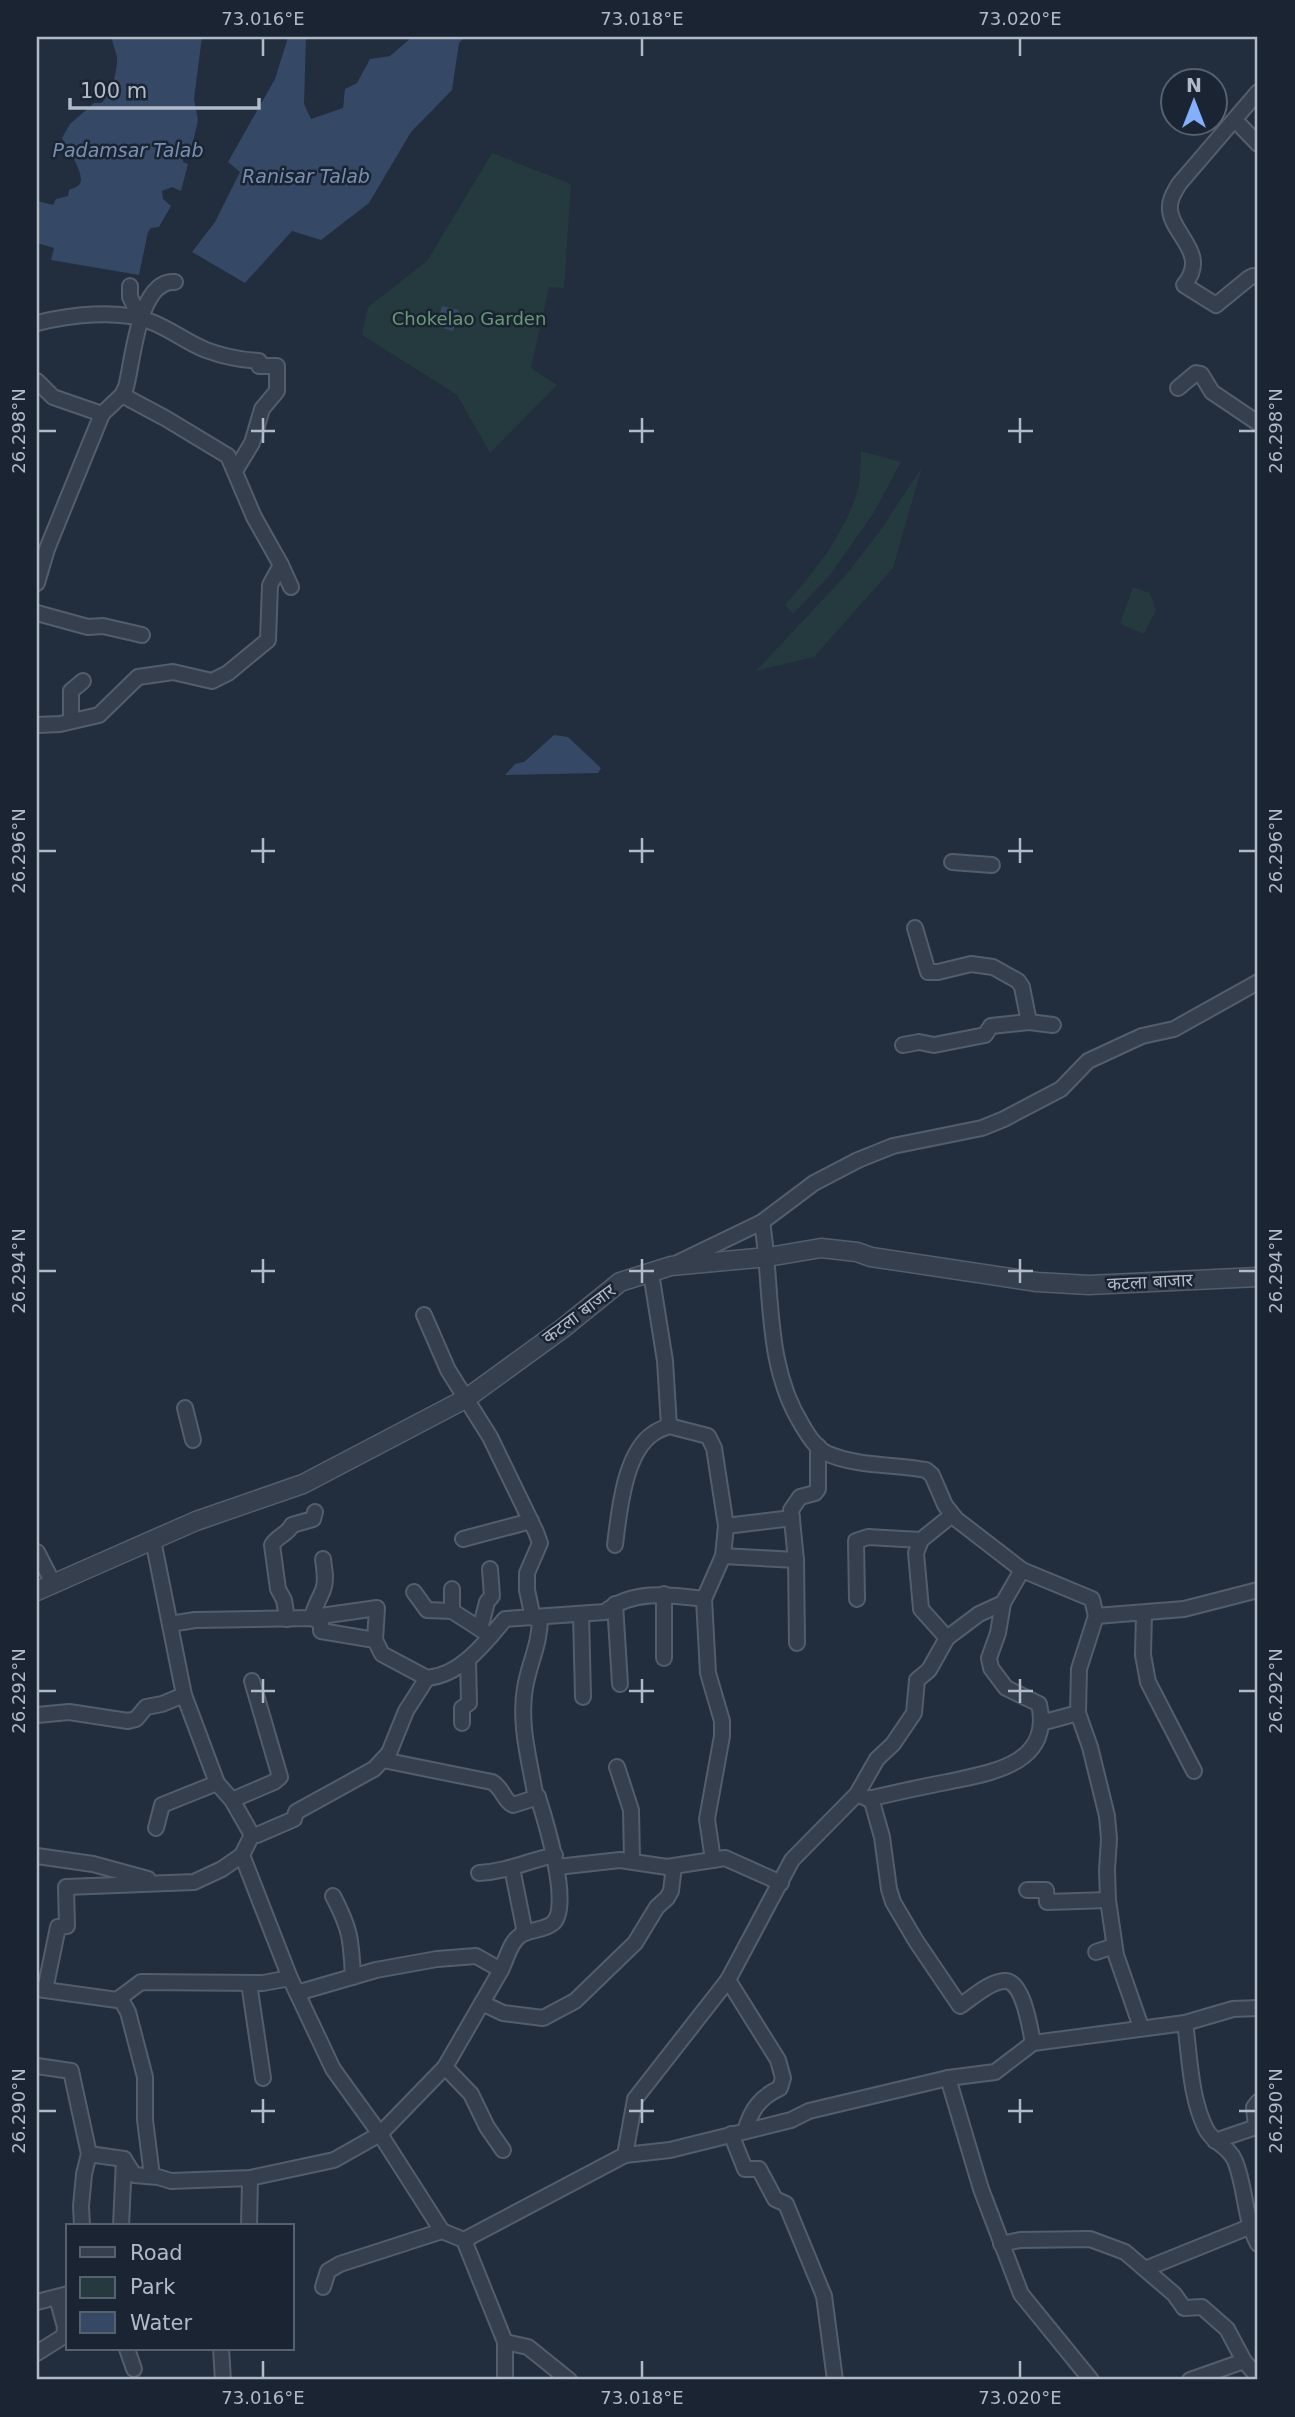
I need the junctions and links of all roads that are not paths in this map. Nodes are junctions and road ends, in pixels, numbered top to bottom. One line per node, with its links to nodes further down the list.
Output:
1 (1258, 92): 2 (street)
2 (1236, 121): 3 (street); 4 (street)
3 (1258, 144)
4 (1258, 276)
5 (175, 282): 7 (street)
6 (130, 286): 7 (street)
7 (140, 318): 8 (street); 11 (street); 14 (street)
8 (37, 323)
9 (37, 381): 12 (street)
10 (1178, 387): 13 (street)
11 (122, 395): 12 (street); 14 (street)
12 (103, 414): 16 (street)
13 (1258, 423)
14 (235, 471): 15 (street)
15 (281, 565): 17 (street); 21 (street)
16 (37, 583)
17 (291, 587)
18 (37, 613): 19 (street)
19 (142, 635)
20 (83, 681): 21 (street)
21 (71, 720): 22 (street)
22 (37, 725)
23 (952, 862): 24 (street)
24 (992, 865)
25 (915, 928): 27 (street)
26 (1258, 982): 30 (street)
27 (1029, 1021): 28 (street); 29 (street)
28 (1053, 1025)
29 (903, 1045)
30 (762, 1222): 31 (street); 32 (street)
31 (768, 1257): 32 (street, कटला बाजार); 34 (street, कटला बाजार); 40 (street)
32 (671, 1266): 33 (street, कटला बाजार)
33 (651, 1273): 36 (street, कटला बाजार); 38 (street)
34 (1258, 1277)
35 (424, 1315): 36 (street)
36 (467, 1398): 44 (street); 47 (street, कटला बाजार)
37 (185, 1408): 39 (street)
38 (669, 1426): 45 (street); 49 (street)
39 (193, 1440)
40 (818, 1446): 42 (street); 43 (street)
41 (315, 1513): 70 (street)
42 (952, 1515): 48 (street); 55 (street)
43 (792, 1518): 45 (street); 53 (street)
44 (531, 1521): 46 (street); 69 (street)
45 (726, 1526): 51 (street)
46 (463, 1539)
47 (153, 1540): 56 (street, कटला बाजार); 72 (street)
48 (921, 1540): 62 (street); 74 (street)
49 (615, 1545)
50 (37, 1552): 56 (street)
51 (723, 1556): 53 (street); 61 (street)
52 (323, 1559): 71 (street)
53 (796, 1560): 76 (street)
54 (490, 1569): 73 (street)
55 (1022, 1570): 63 (street); 68 (street)
56 (45, 1587)
57 (452, 1589): 65 (street)
58 (1258, 1590): 66 (street)
59 (414, 1592): 65 (street)
60 (664, 1594): 61 (street); 64 (street); 77 (street)
61 (704, 1599): 99 (street)
62 (857, 1600)
63 (1003, 1603): 74 (street); 87 (street)
64 (615, 1604): 67 (street); 81 (street)
65 (452, 1611): 73 (street)
66 (1144, 1613): 68 (street); 90 (street)
67 (581, 1614): 69 (street); 83 (street)
68 (1096, 1616): 84 (street)
69 (537, 1618): 73 (street); 93 (street)
70 (288, 1619): 71 (street); 72 (street)
71 (317, 1620): 75 (street); 75 (street)
72 (170, 1624): 82 (street)
73 (486, 1632): 78 (street)
74 (947, 1638): 92 (street)
75 (375, 1640): 79 (street)
76 (797, 1643)
77 (664, 1658)
78 (468, 1659): 79 (street); 86 (street)
79 (427, 1678): 88 (street)
80 (253, 1681): 94 (street)
81 (620, 1684)
82 (184, 1695): 85 (street); 91 (street)
83 (583, 1697)
84 (1077, 1713): 87 (street); 109 (street)
85 (37, 1715)
86 (462, 1723)
87 (1041, 1723): 92 (street)
88 (383, 1759): 93 (street); 96 (street)
89 (617, 1767): 101 (street)
90 (1194, 1771)
91 (217, 1783): 94 (street); 95 (street)
92 (864, 1796): 106 (street); 125 (street)
93 (538, 1797): 100 (street)
94 (232, 1800): 96 (street)
95 (156, 1828)
96 (253, 1835): 97 (street)
97 (242, 1855): 105 (street); 115 (street)
98 (37, 1856): 105 (street)
99 (713, 1860): 102 (street); 106 (street)
100 (556, 1861): 101 (street); 103 (street); 110 (street)
101 (632, 1861): 102 (street)
102 (674, 1866): 121 (street)
103 (512, 1868): 104 (street); 110 (street)
104 (479, 1873)
105 (163, 1883): 118 (street)
106 (781, 1883): 116 (street)
107 (1027, 1890): 109 (street)
108 (333, 1896): 114 (street)
109 (1108, 1900): 111 (street)
110 (525, 1933): 113 (street)
111 (1114, 1947): 112 (street); 124 (street)
112 (1096, 1952)
113 (502, 1970): 114 (street); 121 (street)
114 (353, 1977): 119 (street)
115 (290, 1978): 117 (street); 119 (street)
116 (728, 1980): 131 (street); 136 (street)
117 (249, 1983): 120 (street); 128 (street)
118 (41, 1989): 120 (street)
119 (297, 1993): 132 (street)
120 (120, 1998): 138 (street)
121 (482, 2003): 127 (street)
122 (1258, 2008): 123 (street)
123 (1185, 2022): 124 (street); 133 (street)
124 (1141, 2027): 125 (street)
125 (1033, 2043): 129 (street)
126 (37, 2066): 135 (street)
127 (445, 2067): 132 (street); 134 (street)
128 (263, 2078)
129 (948, 2078): 131 (street); 146 (street)
130 (1258, 2102): 133 (street)
131 (738, 2132): 136 (street); 162 (street)
132 (380, 2134): 139 (street); 144 (street)
133 (1215, 2141): 143 (street)
134 (503, 2150)
135 (89, 2154): 137 (street); 140 (street)
136 (625, 2155): 145 (street)
137 (124, 2159): 138 (street); 141 (street)
138 (152, 2176): 139 (street)
139 (250, 2178): 142 (street)
140 (82, 2224)
141 (121, 2224)
142 (249, 2224)
143 (1249, 2227): 147 (street); 148 (street)
144 (442, 2231): 145 (street); 149 (street)
145 (464, 2240): 152 (street)
146 (1001, 2244): 148 (street); 163 (street)
147 (1258, 2244)
148 (1145, 2269): 156 (street)
149 (323, 2287)
150 (63, 2296): 151 (street); 155 (street)
151 (37, 2302)
152 (505, 2342): 160 (street); 161 (street)
153 (127, 2350): 157 (street)
154 (221, 2350): 159 (street)
155 (37, 2353)
156 (1244, 2361): 158 (street); 164 (street)
157 (134, 2369)
158 (1258, 2377)
159 (223, 2380)
160 (505, 2380)
161 (569, 2380)
162 (835, 2380)
163 (1091, 2380)
164 (1190, 2380)

